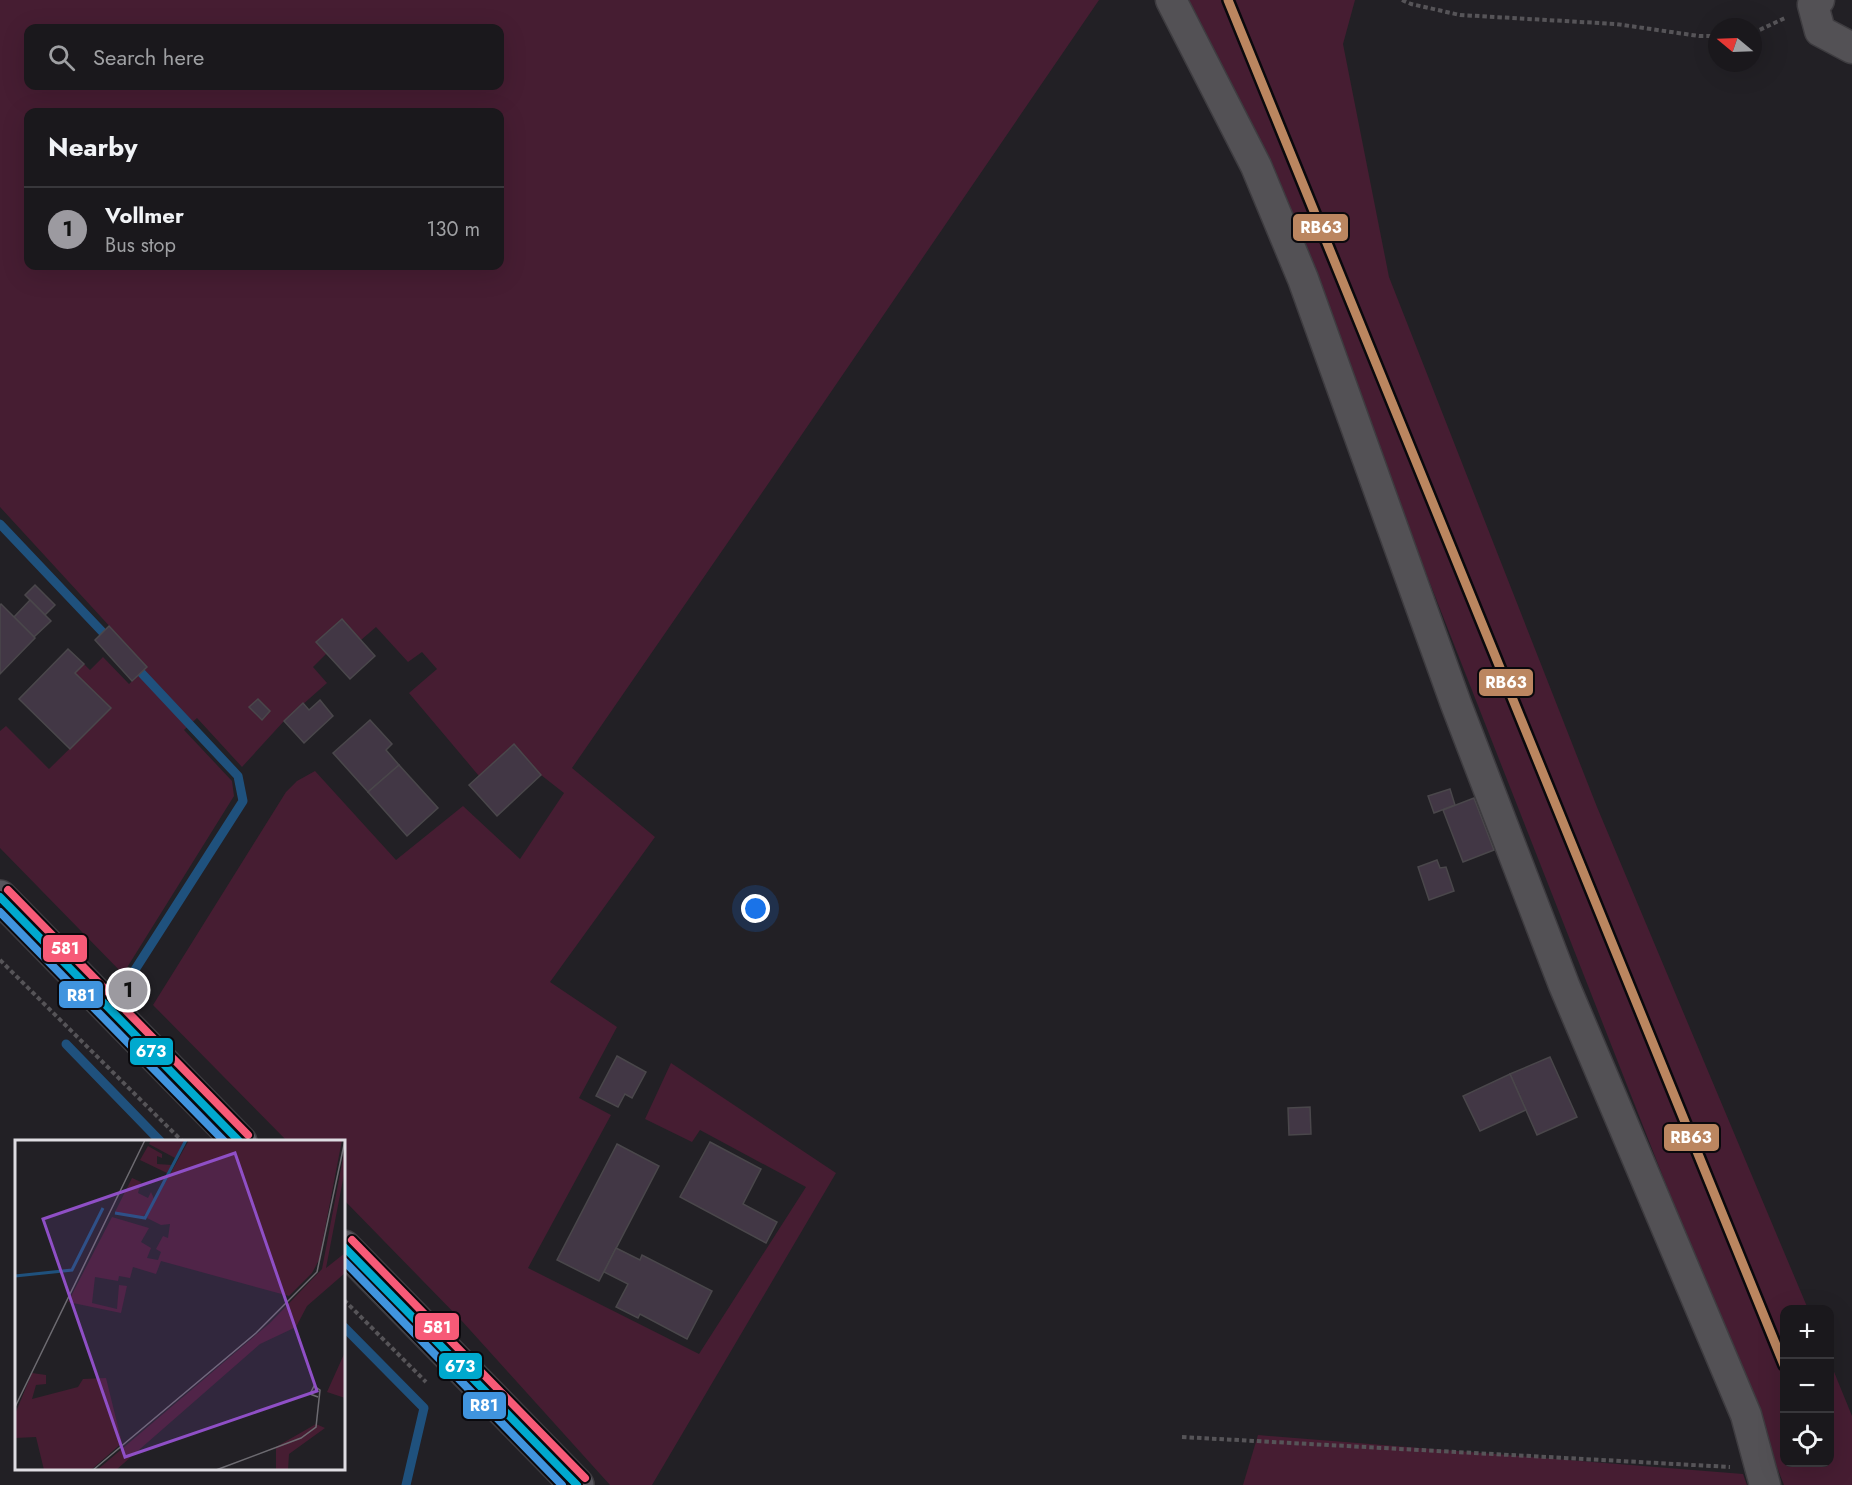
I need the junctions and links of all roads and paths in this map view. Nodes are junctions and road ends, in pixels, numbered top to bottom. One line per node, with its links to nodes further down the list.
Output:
1 (1171, 0): 12 (street)
2 (1402, 0): 4 (path)
3 (1819, 0): 5 (street)
4 (1708, 36)
5 (1852, 48)
6 (0, 897): 9 (main road)
7 (0, 960): 8 (path)
8 (181, 1140)
9 (238, 1140)
10 (345, 1248): 13 (main road)
11 (1182, 1437): 12 (path)
12 (1762, 1474)
13 (577, 1485)

